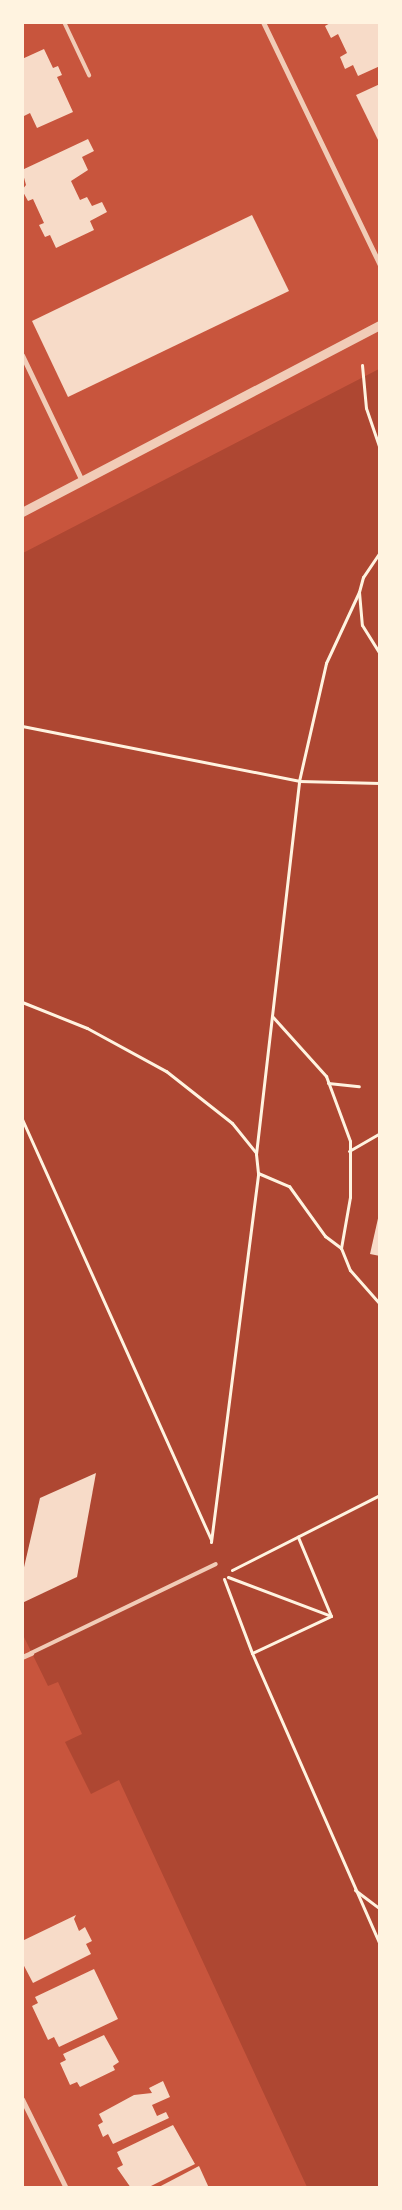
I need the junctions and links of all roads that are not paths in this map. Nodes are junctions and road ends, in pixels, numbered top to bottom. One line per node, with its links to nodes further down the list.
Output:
1 (64, 22): 3 (lane)
2 (264, 22): 4 (street)
3 (88, 75)
4 (380, 265)
5 (380, 325): 7 (street)
6 (22, 355): 7 (street)
7 (82, 481): 8 (street)
8 (22, 512)
9 (216, 1564): 10 (lane)
10 (31, 1653): 11 (street)
11 (22, 1657)
12 (22, 2099): 13 (street)
13 (66, 2188)

